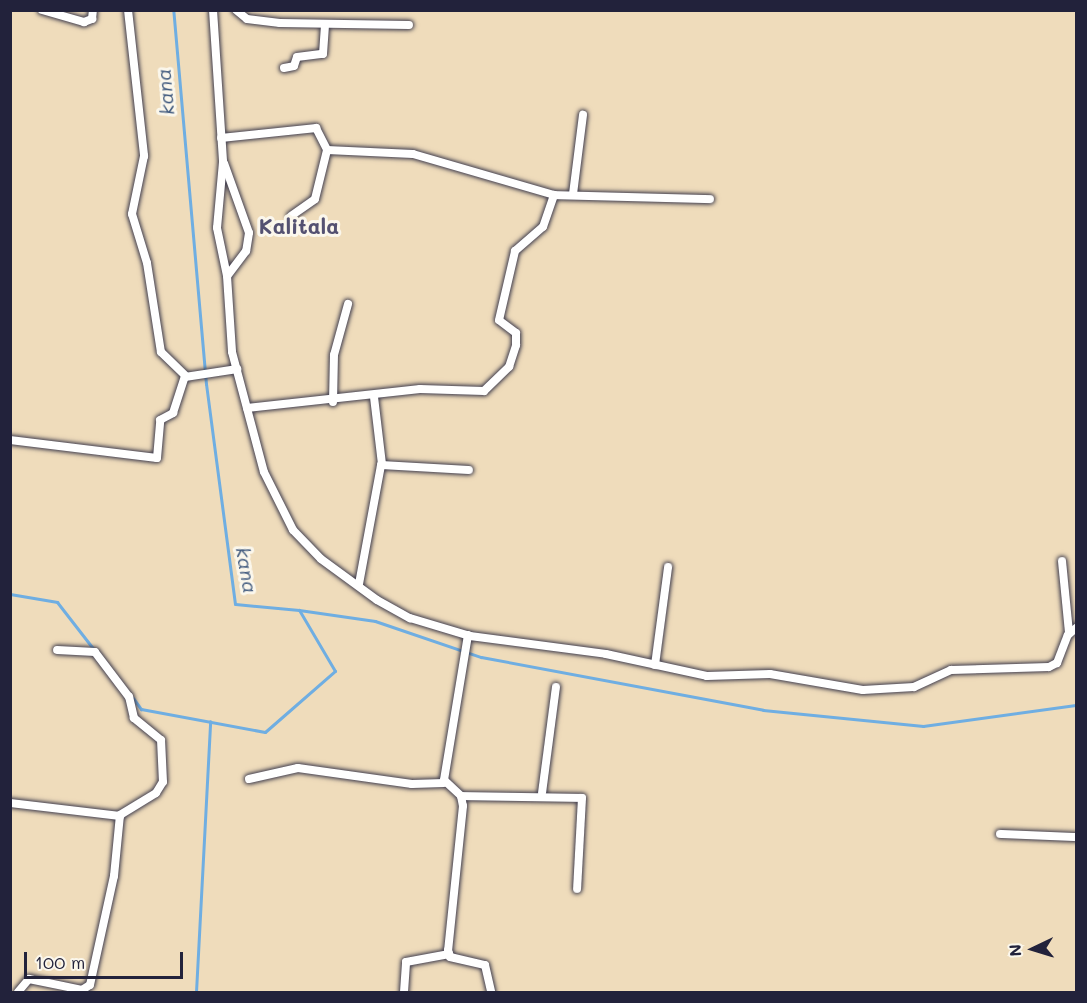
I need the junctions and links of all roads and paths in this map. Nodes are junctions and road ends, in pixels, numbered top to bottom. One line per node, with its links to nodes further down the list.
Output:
1 (42, 10): 2 (street)
2 (93, 10)
3 (128, 10): 20 (street)
4 (213, 10): 10 (street)
5 (236, 10): 7 (street)
6 (409, 25): 7 (street)
7 (326, 26): 8 (street)
8 (284, 68)
9 (583, 115): 13 (street)
10 (221, 138): 11 (street); 12 (street)
11 (327, 150): 14 (street); 16 (street)
12 (224, 162): 17 (street); 17 (street)
13 (573, 194): 14 (street); 15 (street)
14 (554, 195): 21 (street)
15 (710, 199)
16 (291, 216)
17 (227, 276): 19 (street)
18 (348, 304): 22 (street)
19 (237, 369): 20 (street); 23 (street)
20 (188, 376): 24 (street)
21 (374, 397): 22 (street); 25 (street)
22 (333, 402): 23 (street)
23 (247, 408): 29 (street)
24 (10, 440)
25 (382, 464): 26 (street); 29 (street)
26 (470, 470)
27 (1062, 561): 30 (street)
28 (668, 567): 33 (street)
29 (359, 584): 31 (street)
30 (1073, 631): 33 (street)
31 (468, 635): 33 (street); 36 (street)
32 (57, 650): 40 (street)
33 (655, 665)
34 (556, 687): 37 (street)
35 (249, 779): 36 (street)
36 (444, 783): 38 (street)
37 (542, 793): 38 (street); 43 (street)
38 (461, 796): 44 (street)
39 (10, 803): 40 (street)
40 (120, 816): 45 (street)
41 (1000, 834): 42 (street)
42 (1077, 837)
43 (578, 889)
44 (449, 954): 46 (street); 47 (street)
45 (18, 993)
46 (404, 993)
47 (491, 993)

